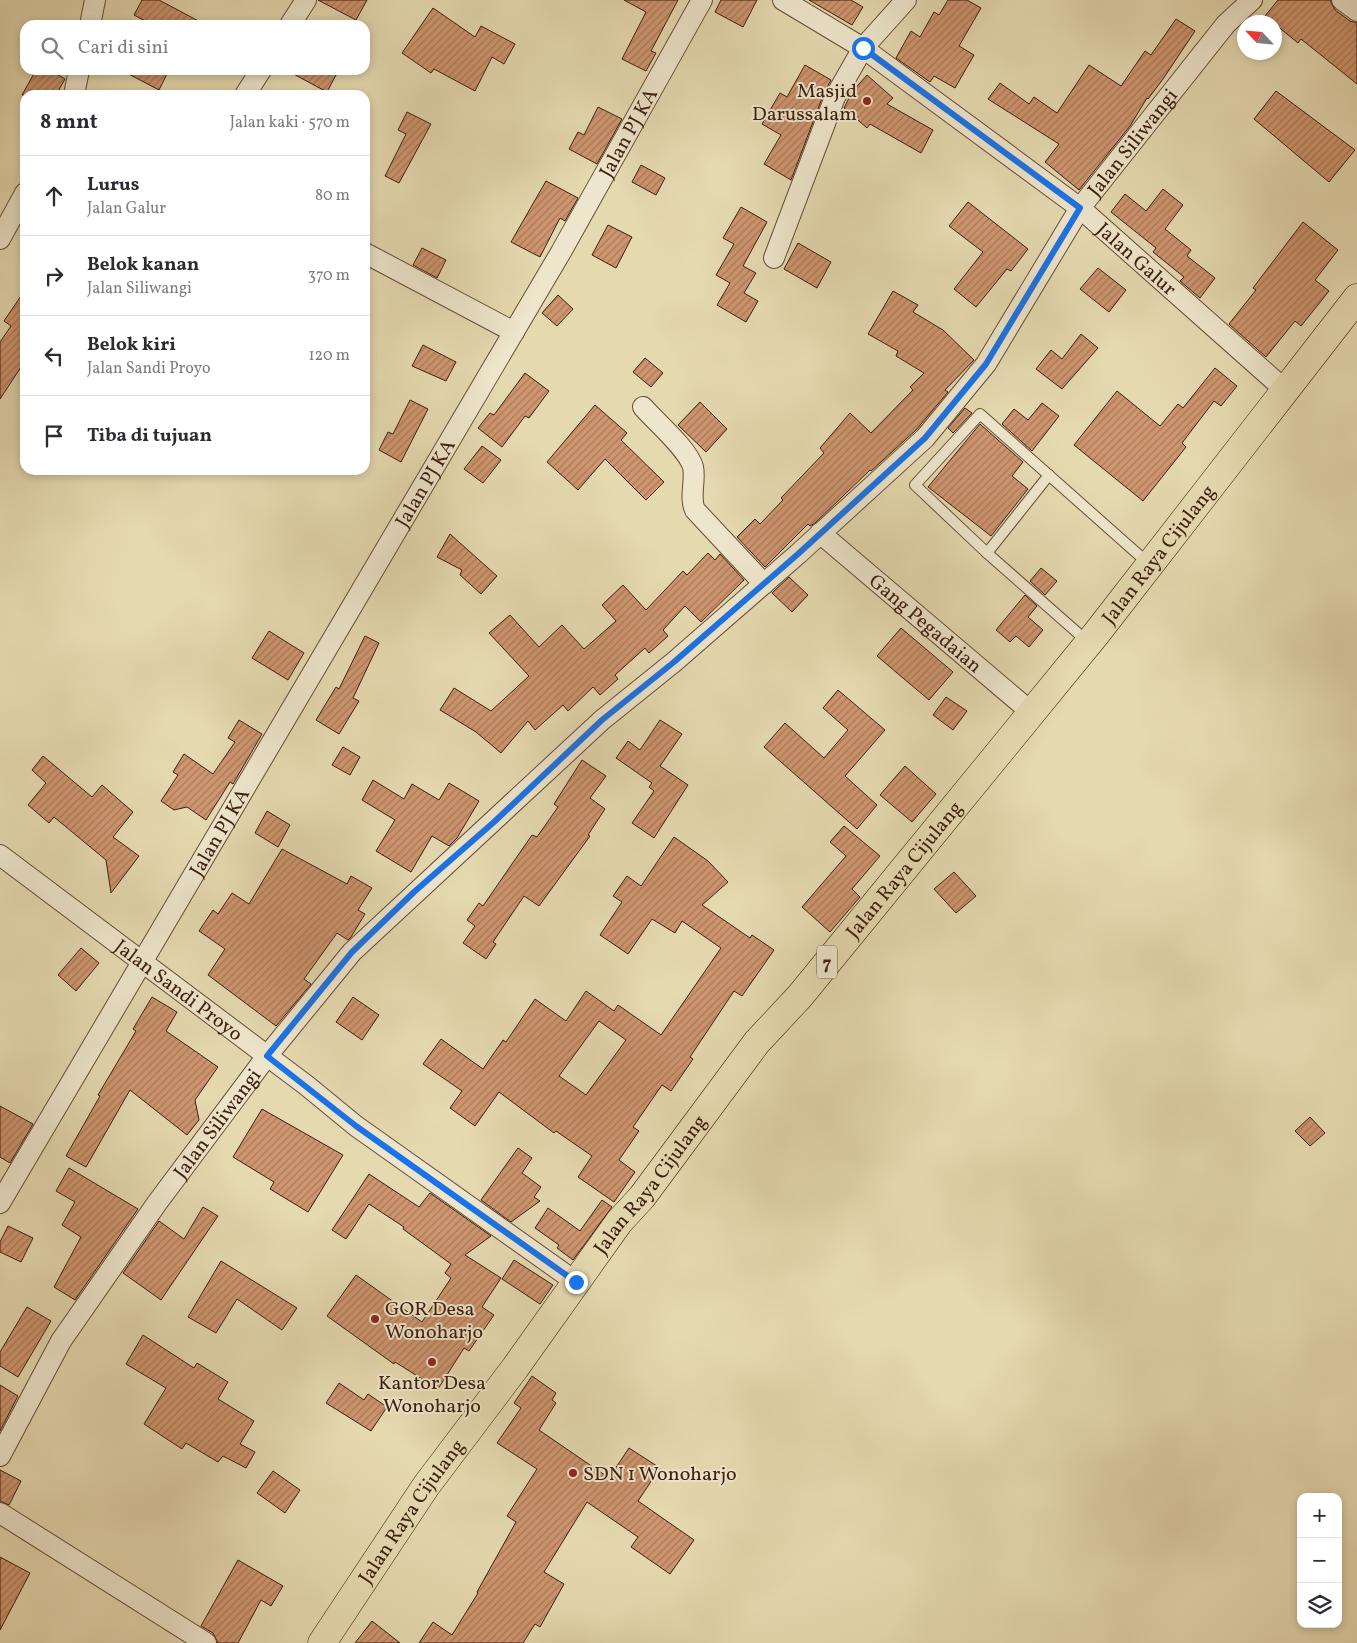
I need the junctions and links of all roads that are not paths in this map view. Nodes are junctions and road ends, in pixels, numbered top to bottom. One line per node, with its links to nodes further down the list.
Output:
1 (95, 0): 9 (street)
2 (306, 0): 10 (street)
3 (702, 0): 22 (street, Jalan PJ KA)
4 (783, 0): 11 (street, Jalan Galur)
5 (906, 0): 11 (street)
6 (1252, 0): 17 (street, Jalan Siliwangi)
7 (1342, 0): 8 (street)
8 (1357, 11)
9 (91, 20)
10 (293, 20)
11 (863, 48): 17 (street, Jalan Galur); 20 (street)
12 (79, 75): 14 (street)
13 (258, 75): 15 (street)
14 (75, 90)
15 (248, 90)
16 (20, 202): 18 (street)
17 (1080, 208): 23 (street, Jalan Galur); 26 (street, Jalan Siliwangi)
18 (0, 238)
19 (370, 257): 22 (street)
20 (774, 258)
21 (1357, 298): 23 (highway, Jalan Raya Cijulang / 7)
22 (514, 332): 33 (street, Jalan PJ KA)
23 (1285, 390): 28 (highway, Jalan Raya Cijulang / 7)
24 (643, 407): 29 (street)
25 (1049, 475): 27 (lane); 27 (lane); 28 (lane)
26 (820, 533): 29 (street, Jalan Siliwangi); 31 (street, Gang Pegadaian)
27 (987, 553): 30 (lane)
28 (1149, 565): 30 (highway, Jalan Raya Cijulang / 7)
29 (764, 584): 34 (street, Jalan Siliwangi)
30 (1089, 642): 31 (highway, Jalan Raya Cijulang / 7)
31 (1031, 712): 36 (highway, Jalan Raya Cijulang / 7)
32 (0, 855): 33 (street, Jalan Sandi Proyo)
33 (144, 963): 34 (street, Jalan Sandi Proyo); 35 (street, Jalan PJ KA)
34 (267, 1056): 36 (street, Jalan Sandi Proyo); 37 (street, Jalan Siliwangi)
35 (0, 1204)
36 (576, 1282): 40 (highway, Jalan Raya Cijulang / 7)
37 (0, 1456)
38 (0, 1513): 39 (street)
39 (206, 1643)
40 (322, 1643)

